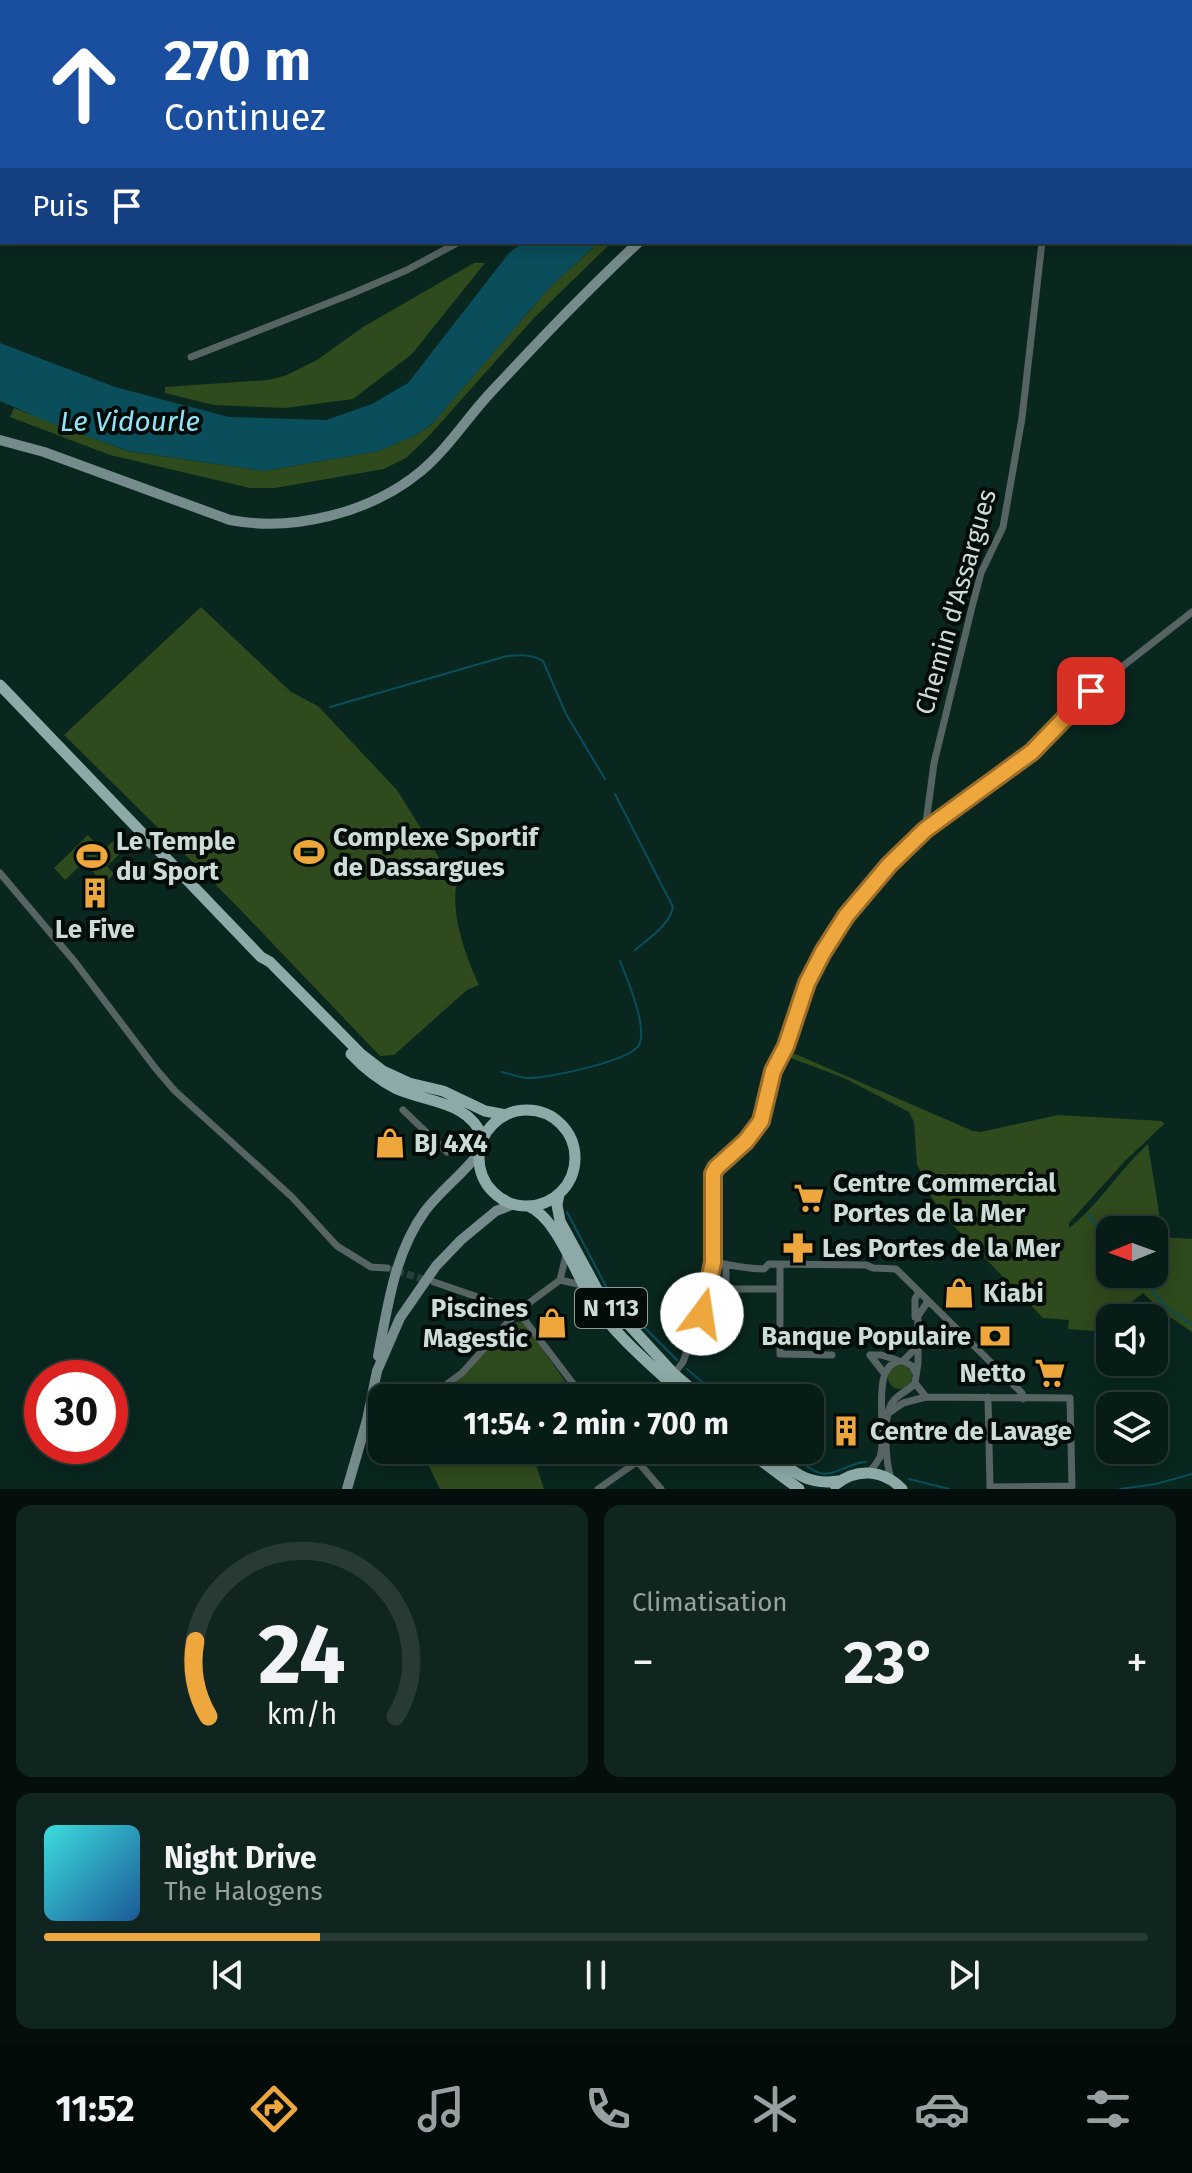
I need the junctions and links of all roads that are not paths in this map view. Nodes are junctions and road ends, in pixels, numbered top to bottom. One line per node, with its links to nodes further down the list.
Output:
1 (455, 244): 4 (street)
2 (637, 244): 5 (street)
3 (1042, 244): 8 (street, Chemin d'Assargues)
4 (191, 357)
5 (0, 440)
6 (1192, 612): 8 (street)
7 (0, 685): 10 (main road)
8 (925, 830): 20 (street)
9 (0, 873): 23 (street)
10 (261, 957): 12 (main road); 13 (main road)
11 (403, 1110): 14 (street)
12 (506, 1115): 13 (main road); 16 (main road)
13 (483, 1138): 15 (main road)
14 (447, 1152)
15 (479, 1153): 17 (main road); 33 (street)
16 (559, 1194): 18 (main road); 35 (main road, N 113)
17 (514, 1204): 18 (main road); 33 (street)
18 (528, 1206): 19 (main road, N 113)
19 (566, 1255): 24 (street); 26 (main road, N 113)
20 (713, 1262): 21 (street); 35 (street)
21 (726, 1264): 22 (street); 27 (street)
22 (780, 1264): 27 (street); 28 (street)
23 (387, 1268)
24 (560, 1280): 26 (street); 30 (street)
25 (434, 1282): 30 (street)
26 (582, 1285): 40 (main road, N 113)
27 (780, 1289): 31 (street)
28 (919, 1292): 29 (street); 32 (street)
29 (928, 1301): 34 (street); 42 (street)
30 (518, 1311): 38 (street); 39 (street)
31 (832, 1355)
32 (900, 1360): 34 (street); 36 (street); 36 (street)
33 (377, 1371): 58 (street)
34 (915, 1372): 37 (street)
35 (674, 1374): 41 (main road, N 113)
36 (885, 1377): 43 (street); 54 (street)
37 (915, 1383): 43 (street); 44 (street)
38 (447, 1384)
39 (573, 1384)
40 (672, 1384)
41 (686, 1384)
42 (1011, 1385): 46 (street); 47 (street)
43 (903, 1392): 48 (street); 49 (street)
44 (926, 1397): 45 (street); 48 (street)
45 (988, 1397): 46 (street); 57 (street)
46 (1013, 1398): 47 (street)
47 (1023, 1399): 57 (street)
48 (914, 1400): 49 (street)
49 (890, 1412): 55 (street)
50 (635, 1464): 59 (street)
51 (640, 1464): 60 (street)
52 (766, 1464): 61 (main road)
53 (786, 1464): 56 (main road)
54 (869, 1472): 55 (main road); 56 (main road)
55 (891, 1479): 62 (main road)
56 (835, 1485)
57 (990, 1488)
58 (347, 1489)
59 (598, 1489)
60 (661, 1489)
61 (799, 1489)
62 (902, 1489)

